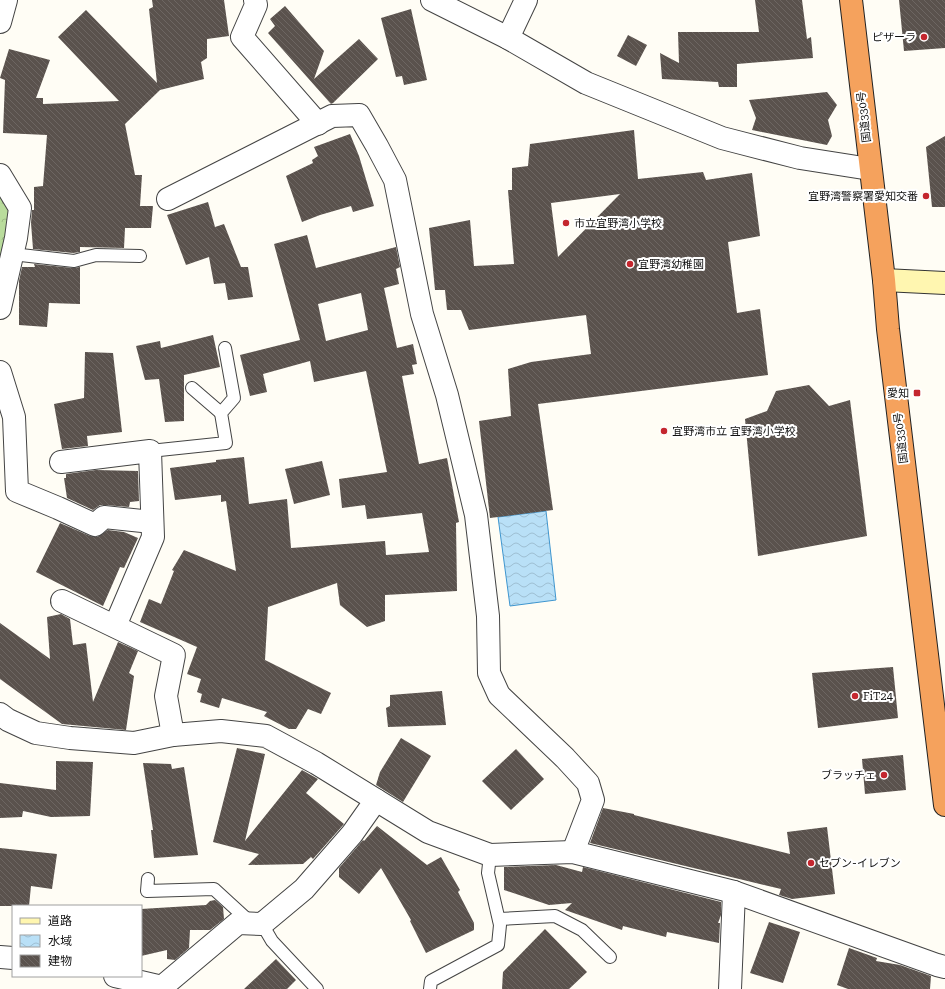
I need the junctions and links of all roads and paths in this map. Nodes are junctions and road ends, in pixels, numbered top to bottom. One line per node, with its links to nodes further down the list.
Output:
1 (6, 0): 6 (street)
2 (255, 0): 8 (street)
3 (432, 0): 7 (street)
4 (526, 0): 7 (street)
5 (851, 0): 9 (highway, 国道330号)
6 (0, 22)
7 (508, 38): 9 (street)
8 (318, 124): 11 (street); 31 (street)
9 (870, 169): 14 (highway, 国道330号)
10 (0, 175): 12 (street)
11 (168, 199)
12 (12, 254): 13 (lane); 16 (street)
13 (140, 256)
14 (884, 280): 15 (street); 30 (highway, 国道330号)
15 (945, 283)
16 (0, 308)
17 (226, 348): 20 (lane)
18 (0, 372): 23 (street)
19 (192, 388): 20 (lane)
20 (222, 413): 21 (lane)
21 (150, 450): 22 (street); 24 (street)
22 (61, 462)
23 (8, 490): 24 (street)
24 (152, 522): 26 (street)
25 (62, 601): 26 (street)
26 (115, 626): 28 (street)
27 (0, 714): 28 (street)
28 (173, 735): 29 (street)
29 (376, 800): 32 (street); 36 (street)
30 (945, 805)
31 (573, 852): 32 (street); 34 (street)
32 (490, 854): 35 (lane)
33 (148, 879): 36 (lane)
34 (734, 892): 40 (street); 45 (street)
35 (499, 919): 38 (lane); 44 (lane)
36 (256, 923): 42 (street); 43 (lane)
37 (0, 957): 39 (street)
38 (610, 957)
39 (12, 958)
40 (945, 967)
41 (119, 977): 42 (street)
42 (162, 988)
43 (317, 989)
44 (430, 989)
45 (730, 989)

